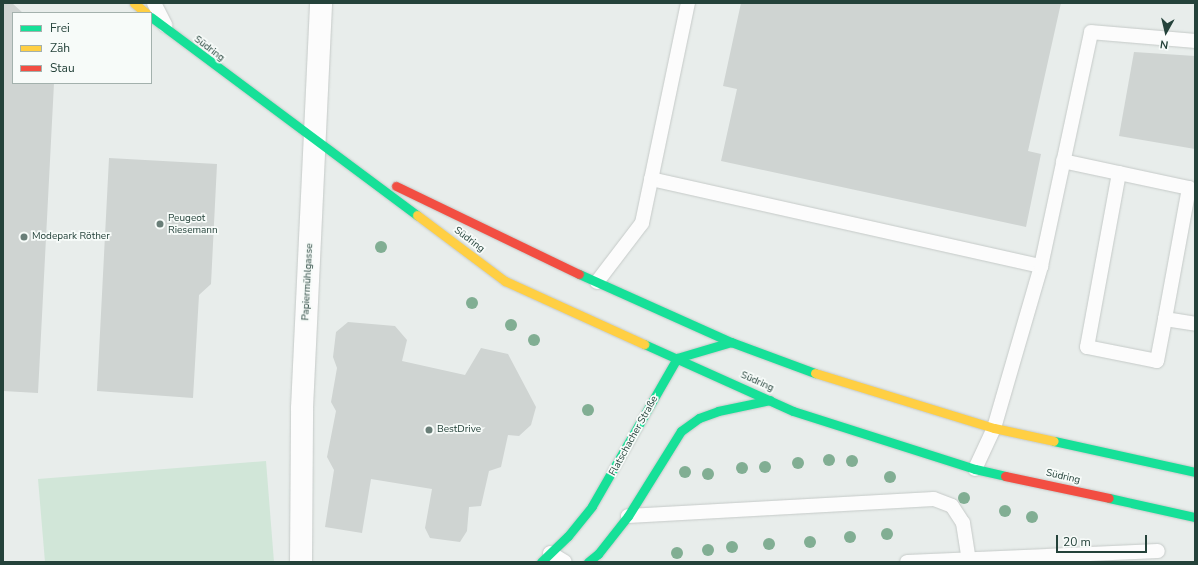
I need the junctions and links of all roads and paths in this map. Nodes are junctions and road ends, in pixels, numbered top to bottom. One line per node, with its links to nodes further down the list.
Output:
1 (134, 3): 5 (main road)
2 (154, 3): 7 (lane)
3 (321, 3): 9 (street, Papiermühlgasse)
4 (688, 3): 13 (lane)
5 (145, 12)
6 (152, 18): 7 (main road, Südring)
7 (169, 32): 9 (main road, Südring)
8 (1195, 41): 10 (lane)
9 (316, 142): 11 (main road, Südring); 29 (street, Papiermühlgasse)
10 (1063, 161): 12 (lane); 14 (lane)
11 (353, 166): 15 (main road, Südring); 19 (main road, Südring)
12 (1120, 173): 16 (lane); 16 (lane)
13 (651, 179): 14 (lane); 15 (lane)
14 (1041, 266): 21 (lane)
15 (597, 282): 18 (main road, Südring)
16 (1165, 319): 17 (lane)
17 (1195, 324)
18 (731, 342): 19 (main road); 21 (main road, Südring)
19 (677, 358): 20 (main road, Südring); 27 (main road, Flatschacher Straße)
20 (770, 400): 22 (main road, Südring); 24 (main road)
21 (994, 428): 22 (lane); 23 (main road, Südring)
22 (975, 468): 25 (main road, Südring)
23 (1195, 472)
24 (628, 516): 28 (lane); 31 (main road)
25 (1195, 517)
26 (1158, 551): 28 (lane)
27 (545, 558): 30 (lane, Flatschacher Straße)
28 (969, 559): 32 (lane)
29 (301, 562)
30 (565, 562)
31 (588, 562)
32 (907, 562)

